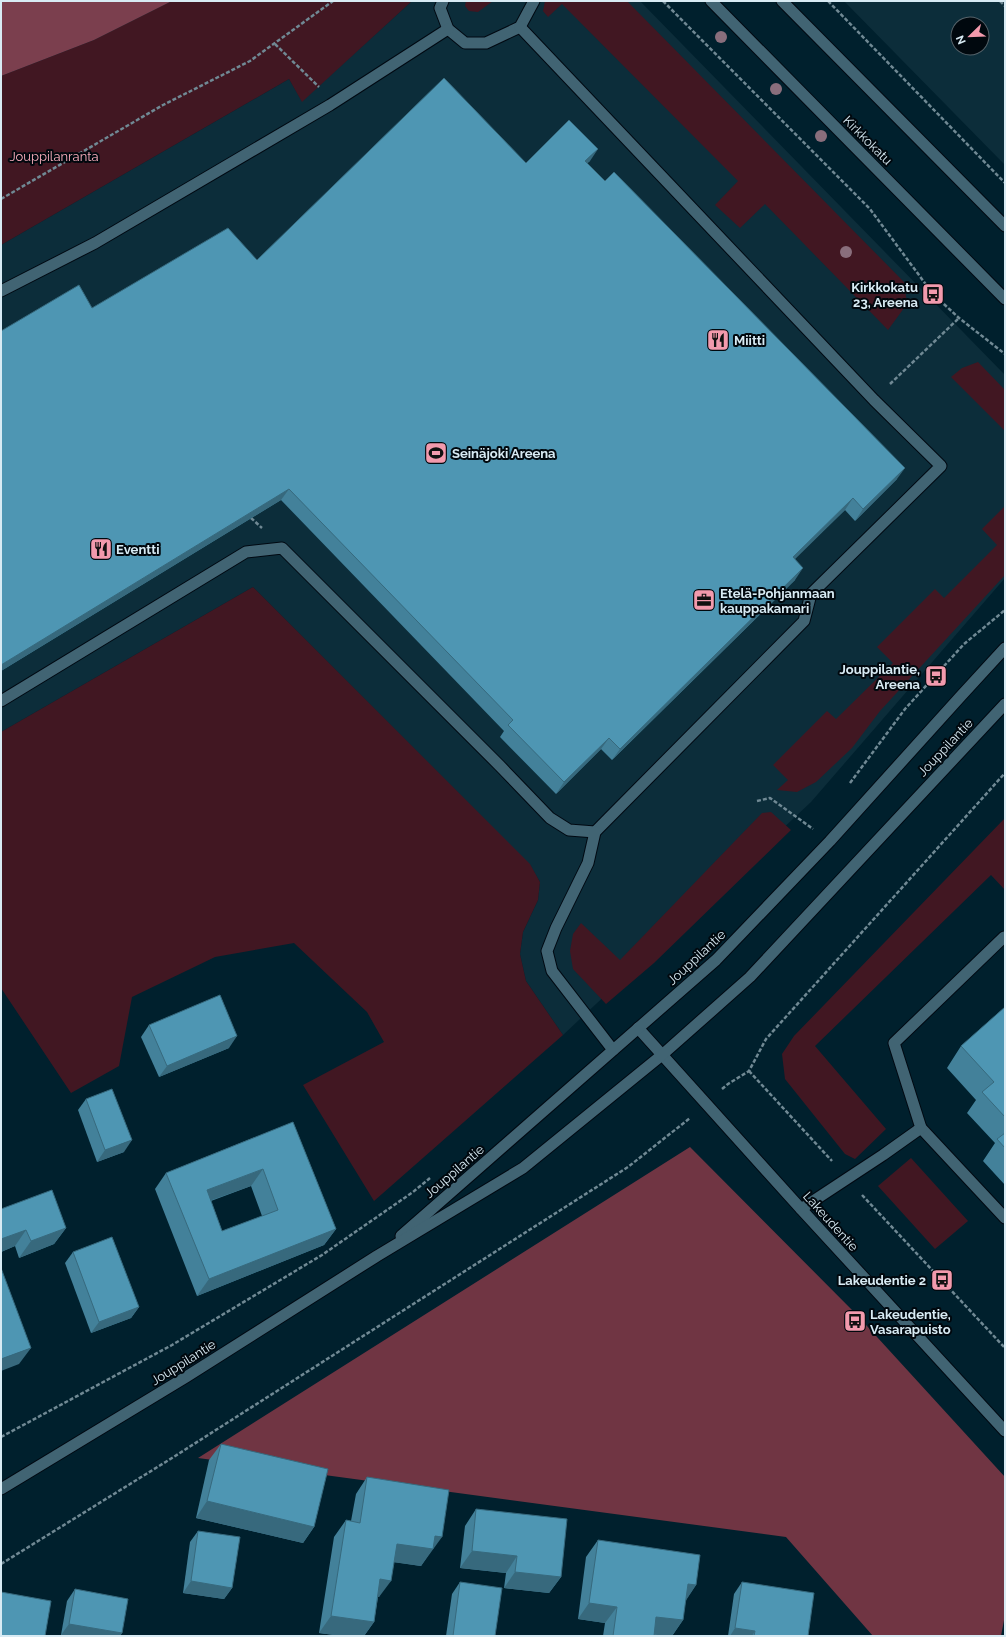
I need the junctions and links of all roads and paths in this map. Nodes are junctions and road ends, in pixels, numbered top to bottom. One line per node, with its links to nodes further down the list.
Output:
1 (333, 1): 12 (path)
2 (443, 1): 11 (main road)
3 (534, 1): 10 (main road)
4 (663, 1): 19 (path)
5 (711, 1): 18 (main road, Kirkkokatu)
6 (782, 1): 16 (main road)
7 (828, 1): 14 (path)
8 (1000, 1): 9 (path)
9 (1005, 6)
10 (520, 27): 11 (main road); 21 (main road)
11 (448, 29): 13 (main road)
12 (275, 44): 13 (path); 15 (path)
13 (330, 105): 17 (main road)
14 (1005, 184)
15 (1, 199)
16 (1005, 226)
17 (1, 291)
18 (1005, 299)
19 (958, 318): 20 (path); 21 (path)
20 (1005, 354)
21 (874, 400): 29 (main road)
22 (1005, 610): 27 (path)
23 (1005, 648): 32 (main road, Jouppilantie)
24 (1, 701): 29 (main road)
25 (1005, 704): 34 (main road, Jouppilantie)
26 (1005, 773): 35 (path)
27 (849, 784)
28 (757, 801): 30 (path)
29 (595, 832): 33 (main road)
30 (817, 832)
31 (1004, 937): 37 (main road)
32 (638, 1028): 33 (main road, Jouppilantie); 34 (main road, Lakeudentie)
33 (613, 1050): 42 (main road, Jouppilantie)
34 (662, 1055): 36 (main road, Lakeudentie); 42 (main road, Jouppilantie)
35 (749, 1071): 36 (path); 39 (path)
36 (706, 1103): 40 (main road, Lakeudentie); 47 (path)
37 (921, 1128): 39 (main road); 41 (main road)
38 (431, 1178): 45 (path)
39 (847, 1178): 40 (main road); 43 (path)
40 (800, 1209): 44 (main road, Lakeudentie)
41 (1005, 1218)
42 (378, 1256): 46 (main road, Jouppilantie)
43 (1005, 1348)
44 (1005, 1432)
45 (1, 1436)
46 (1, 1489)
47 (1, 1564)

